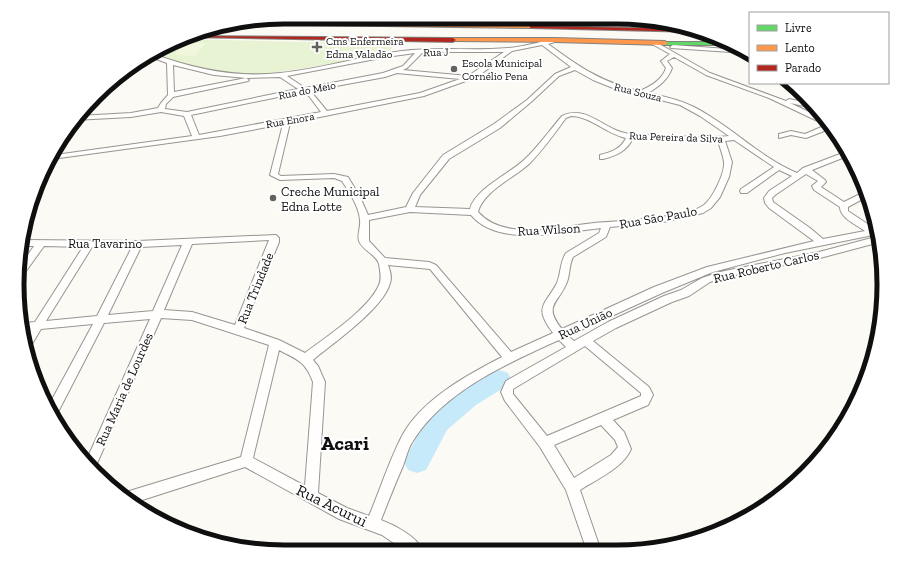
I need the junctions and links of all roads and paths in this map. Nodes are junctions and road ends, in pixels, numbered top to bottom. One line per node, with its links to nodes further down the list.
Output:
1 (249, 26): 9 (highway)
2 (251, 26): 3 (highway)
3 (575, 28): 5 (highway); 7 (highway)
4 (662, 28): 5 (highway)
5 (616, 29): 8 (highway)
6 (219, 32): 13 (highway)
7 (680, 32)
8 (680, 32)
9 (683, 33)
10 (206, 36): 15 (highway)
11 (560, 40): 12 (street, Rua Enora); 15 (highway); 16 (highway)
12 (543, 43): 15 (street, Rua Enora); 21 (street, Rua Souza)
13 (713, 43)
14 (716, 44): 16 (highway)
15 (512, 46): 17 (street, Rua J); 25 (street, Rua Enora)
16 (673, 49): 18 (street); 27 (street); 29 (street)
17 (420, 52): 22 (street, Rua do Meio); 23 (street, Rua J)
18 (733, 52)
19 (156, 58): 20 (street, Rua J)
20 (170, 64): 24 (street, Rua J); 28 (street)
21 (576, 67): 27 (street, Rua Souza); 52 (street)
22 (397, 71): 25 (street); 26 (street, Rua do Meio)
23 (281, 75): 24 (street, Rua J); 26 (street)
24 (268, 76): 28 (street, Rua J)
25 (470, 78): 33 (street, Rua Enora)
26 (306, 90): 32 (street, Rua do Meio); 33 (street)
27 (642, 93): 41 (street, Rua Souza)
28 (171, 95): 31 (street)
29 (782, 101): 30 (street); 35 (street)
30 (805, 104)
31 (161, 110): 32 (street); 34 (street)
32 (186, 114): 39 (street)
33 (326, 114): 36 (street, Rua Enora)
34 (85, 117)
35 (816, 118)
36 (287, 121): 39 (street, Rua Enora); 54 (street)
37 (824, 128): 38 (street)
38 (782, 136)
39 (196, 137): 44 (street, Rua Enora)
40 (630, 137): 42 (street, Rua Pereira da Silva); 45 (street); 53 (street, Rua Pereira da Silva)
41 (736, 137): 42 (street, Rua Pereira da Silva); 46 (street, Rua Souza)
42 (721, 140): 55 (street, Rua Sāo Paulo)
43 (843, 155): 47 (street)
44 (58, 156)
45 (603, 157)
46 (779, 167): 48 (street, Rua Souza); 49 (street)
47 (806, 170): 48 (street); 51 (street)
48 (798, 176): 61 (street)
49 (744, 190)
50 (861, 196): 51 (street)
51 (844, 206): 56 (street)
52 (410, 209): 53 (street); 54 (street)
53 (474, 212): 55 (street, Rua Wilson)
54 (365, 218): 67 (street)
55 (606, 226): 75 (street)
56 (872, 234)
57 (873, 235): 61 (street, Rua União); 66 (street, Rua Roberto Carlos)
58 (187, 242): 63 (street, Rua Tavarino); 70 (street, Rua Maria de Lourdes); 74 (street, Rua Trindade)
59 (27, 243): 60 (street, Rua Tavarino)
60 (41, 243): 62 (street, Rua Tavarino); 69 (street)
61 (822, 243): 64 (street, Rua União)
62 (89, 244): 63 (street, Rua Tavarino); 72 (street)
63 (138, 244): 71 (street)
64 (785, 250): 65 (street, Rua União); 66 (street)
65 (761, 256): 68 (street); 75 (street, Rua União)
66 (795, 260): 68 (street, Rua Roberto Carlos)
67 (383, 262): 80 (street); 81 (street)
68 (770, 265): 77 (street, Rua Roberto Carlos)
69 (25, 266)
70 (158, 314): 71 (street); 74 (street); 85 (street, Rua Maria de Lourdes)
71 (101, 319): 72 (street); 82 (street)
72 (38, 326): 73 (street); 76 (street)
73 (27, 327)
74 (238, 330): 78 (street)
75 (560, 335): 79 (street); 80 (street, Rua União)
76 (30, 339)
77 (586, 340): 79 (street, Rua Roberto Carlos); 83 (street)
78 (275, 343): 81 (street); 86 (street)
79 (574, 348): 84 (street, Rua Roberto Carlos)
80 (508, 358): 90 (street, Rua União)
81 (306, 359): 88 (street)
82 (55, 407)
83 (603, 419): 84 (street); 87 (street)
84 (545, 443): 87 (street, Rua Roberto Carlos)
85 (93, 460)
86 (246, 460): 88 (street, Rua Acurui); 89 (street)
87 (572, 487): 92 (street, Rua Roberto Carlos)
88 (311, 495): 90 (street, Rua Acurui)
89 (134, 496)
90 (372, 525): 91 (street, Rua Acurui)
91 (410, 545)
92 (592, 545)

